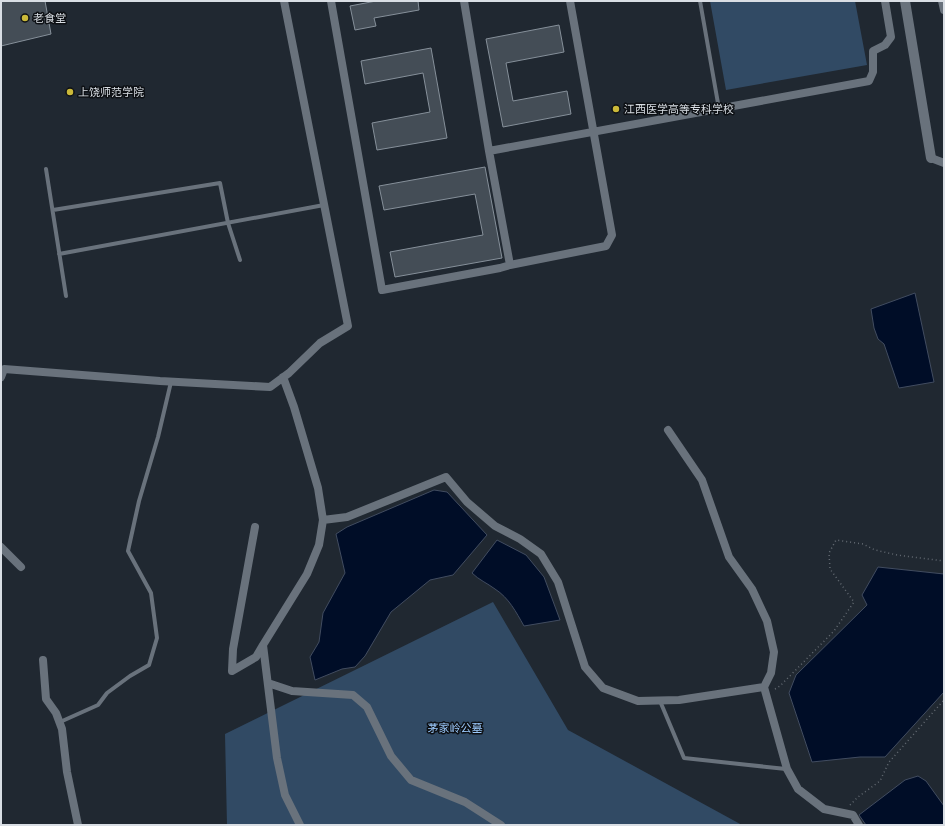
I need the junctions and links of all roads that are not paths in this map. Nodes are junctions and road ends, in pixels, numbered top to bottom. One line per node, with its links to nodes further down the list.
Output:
1 (284, 1): 16 (street)
2 (331, 1): 21 (street)
3 (464, 1): 12 (street)
4 (570, 1): 11 (street)
5 (700, 1): 10 (lane)
6 (885, 1): 10 (street)
7 (905, 1): 13 (street)
8 (942, 1): 9 (street)
9 (944, 10)
10 (719, 109): 11 (street)
11 (594, 132): 12 (street); 21 (street)
12 (489, 151): 21 (street)
13 (931, 158): 14 (street)
14 (944, 163)
15 (46, 169): 17 (lane)
16 (324, 205): 18 (lane); 24 (street)
17 (53, 210): 18 (lane); 19 (lane)
18 (228, 223): 19 (lane); 20 (lane)
19 (59, 254): 22 (lane)
20 (240, 260)
21 (510, 265)
22 (66, 296)
23 (1, 377): 25 (street)
24 (283, 377): 25 (street); 27 (street)
25 (171, 382): 36 (lane)
26 (668, 430): 34 (street)
27 (322, 520): 31 (street); 35 (street)
28 (255, 527): 31 (street)
29 (1, 548): 30 (street)
30 (21, 568)
31 (263, 645): 33 (street)
32 (43, 660): 36 (street)
33 (268, 683): 39 (street); 40 (street)
34 (765, 690): 35 (street); 37 (street)
35 (660, 700): 37 (lane)
36 (59, 722): 38 (street)
37 (787, 769): 41 (street)
38 (78, 825)
39 (300, 825)
40 (501, 825)
41 (859, 825)

